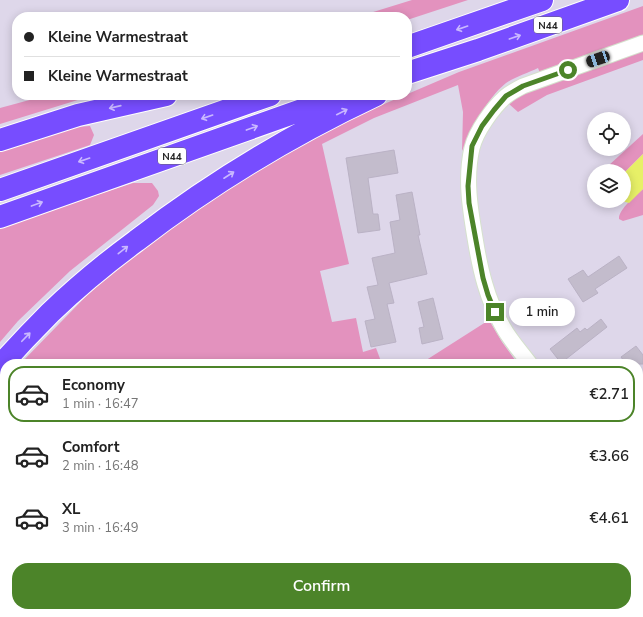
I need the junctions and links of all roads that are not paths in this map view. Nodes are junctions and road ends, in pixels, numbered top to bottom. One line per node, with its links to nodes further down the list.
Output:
1 (542, 0): 4 (highway, N44, one-way to 4)
2 (618, 0): 5 (highway, N44, one-way to 2)
3 (643, 43): 16 (street)
4 (412, 45)
5 (478, 50): 6 (highway, N44); 7 (highway)
6 (412, 71)
7 (412, 79)
8 (144, 100): 12 (highway, one-way to 12)
9 (256, 100): 13 (highway, one-way to 13)
10 (330, 100): 14 (highway, N44, one-way to 10)
11 (366, 100): 15 (highway, one-way to 11)
12 (0, 140)
13 (0, 190)
14 (0, 217)
15 (7, 359)
16 (526, 359)

